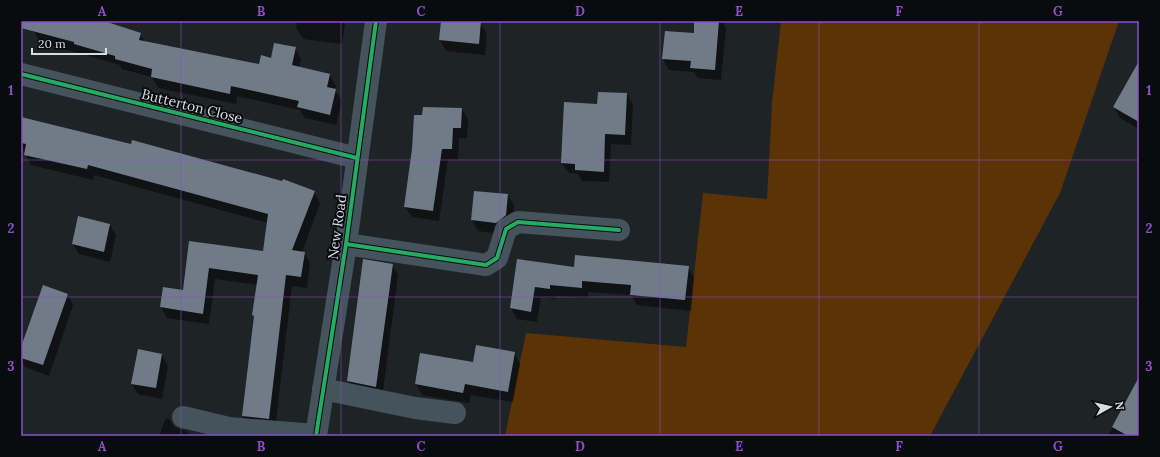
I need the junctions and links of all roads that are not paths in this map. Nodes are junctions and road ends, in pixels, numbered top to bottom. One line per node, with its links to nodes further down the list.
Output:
1 (376, 21): 3 (street, New Road)
2 (21, 74): 3 (street, Butterton Close)
3 (358, 158): 5 (street, New Road)
4 (619, 230): 5 (street)
5 (346, 244): 6 (street, New Road)
6 (323, 389): 7 (street); 9 (street, New Road)
7 (455, 413)
8 (183, 417): 9 (street)
9 (316, 436)

